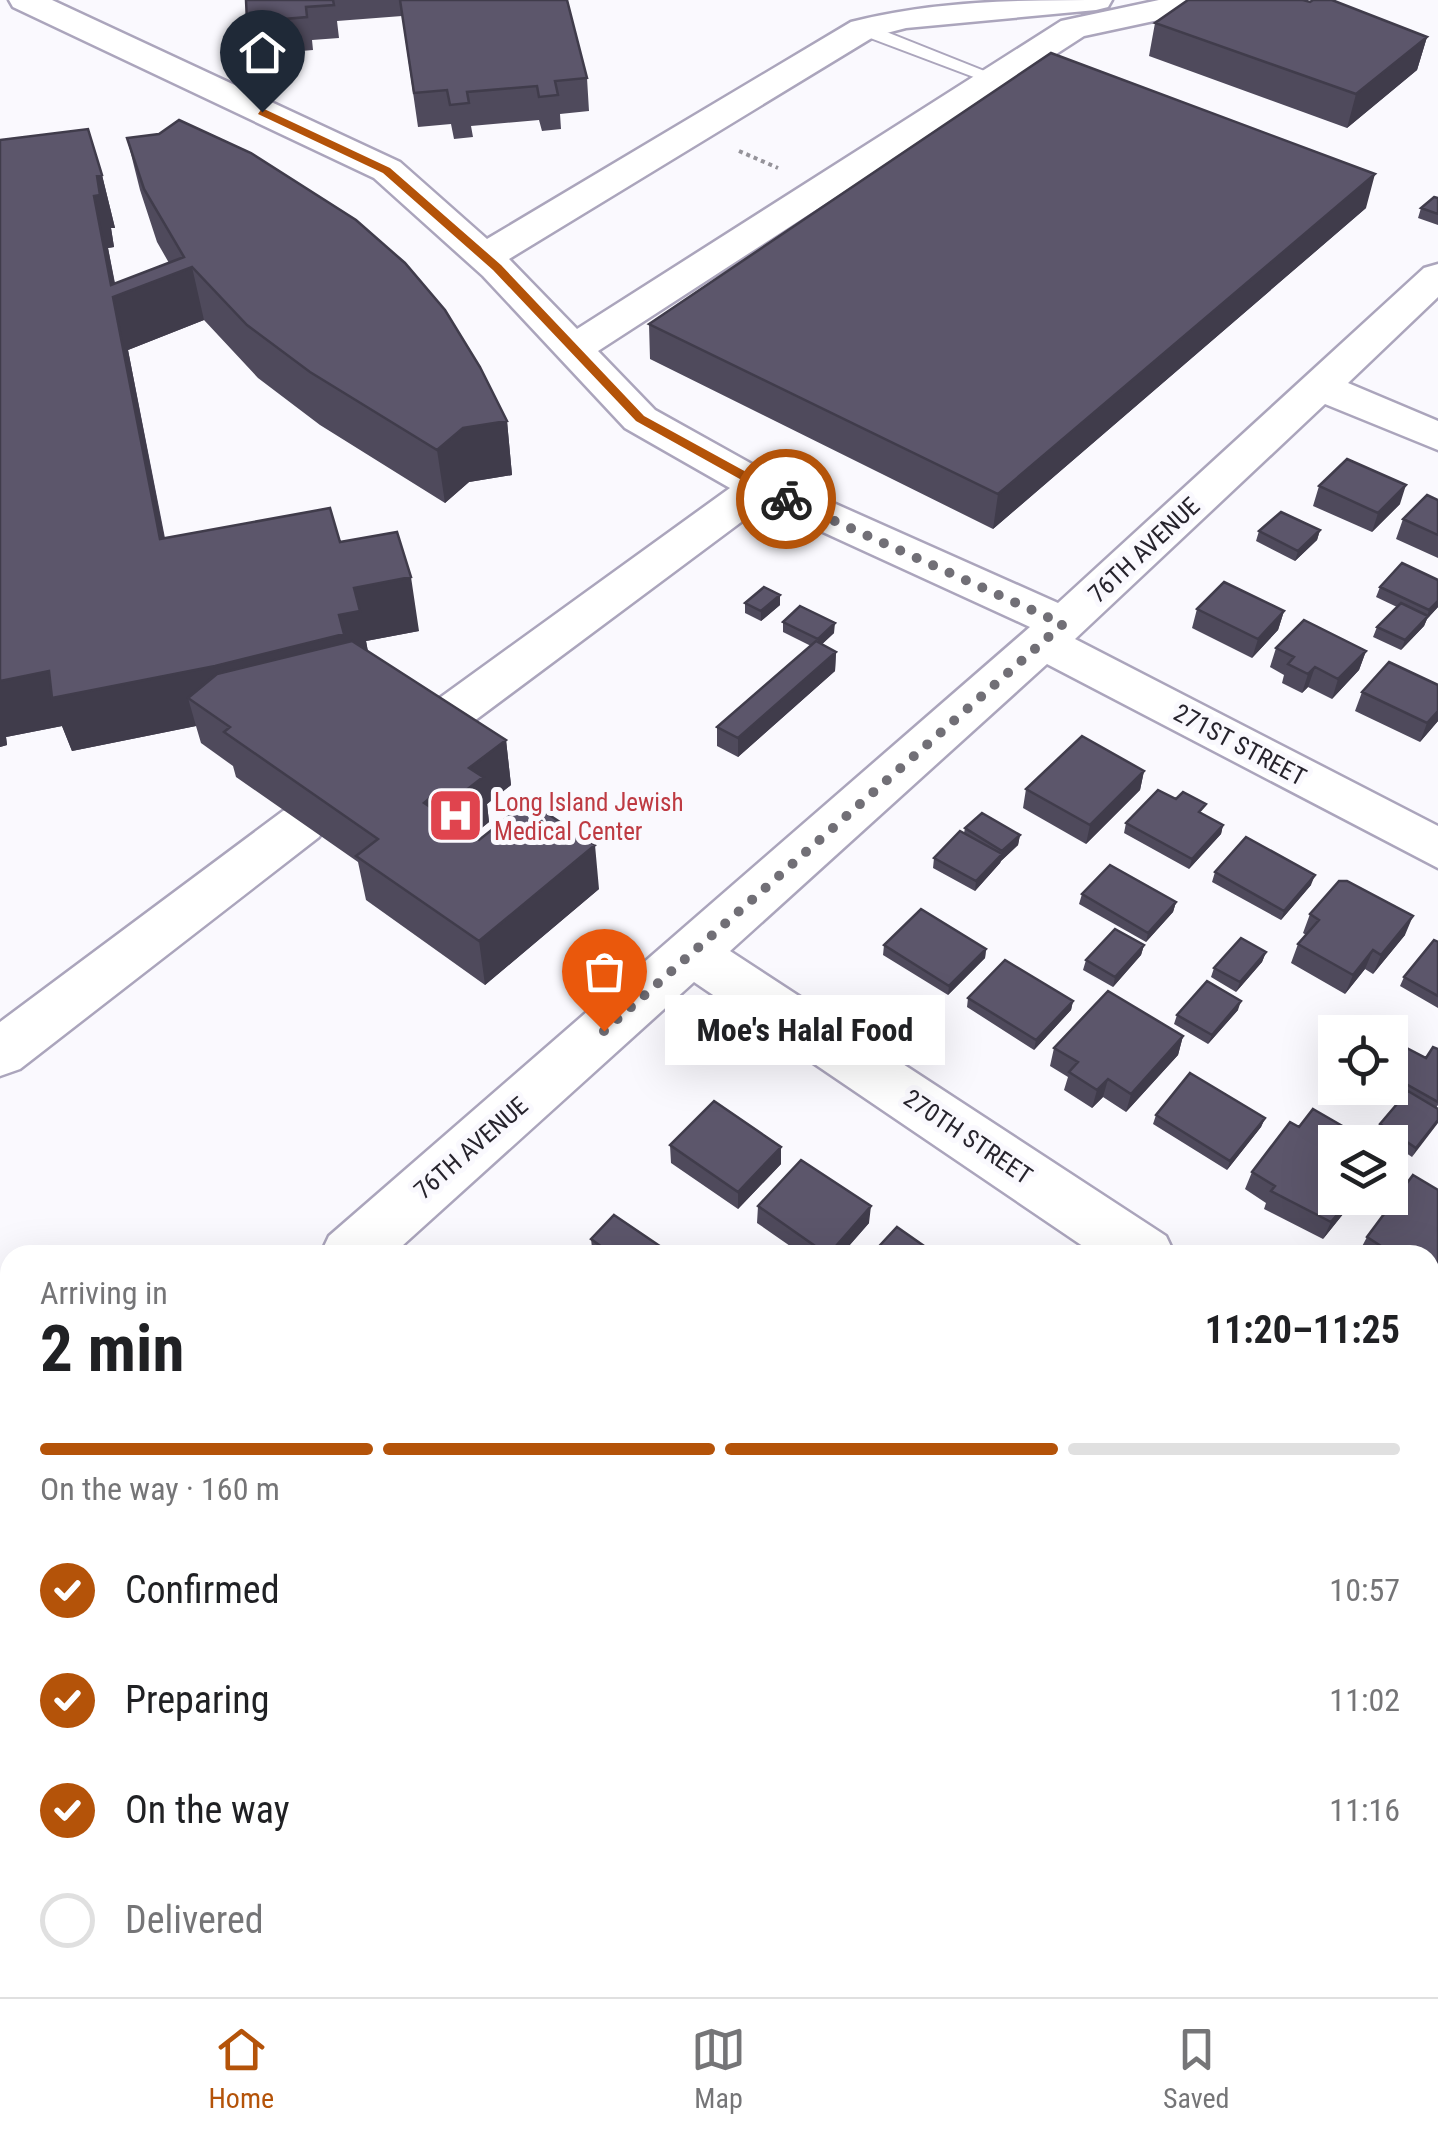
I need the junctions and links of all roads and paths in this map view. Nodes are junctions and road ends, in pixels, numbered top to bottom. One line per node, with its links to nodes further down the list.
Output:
1 (1096, 0): 4 (street)
2 (1207, 0): 5 (street)
3 (19, 7): 6 (street, 271ST STREET)
4 (863, 30): 5 (lane); 6 (street)
5 (993, 78): 8 (street)
6 (485, 257): 8 (street, 271ST STREET)
7 (1438, 276): 9 (street, 76TH AVENUE)
8 (576, 347): 11 (street, 271ST STREET)
9 (1322, 386): 10 (street); 12 (street, 76TH AVENUE)
10 (1438, 437)
11 (760, 487): 12 (street, 271ST STREET); 13 (street)
12 (1053, 633): 15 (street, 271ST STREET); 16 (street, 76TH AVENUE)
13 (429, 730)
14 (302, 824): 17 (street)
15 (1438, 848)
16 (692, 953): 18 (street, 76TH AVENUE); 19 (street, 270TH STREET)
17 (0, 1053)
18 (361, 1245)
19 (1130, 1245)

